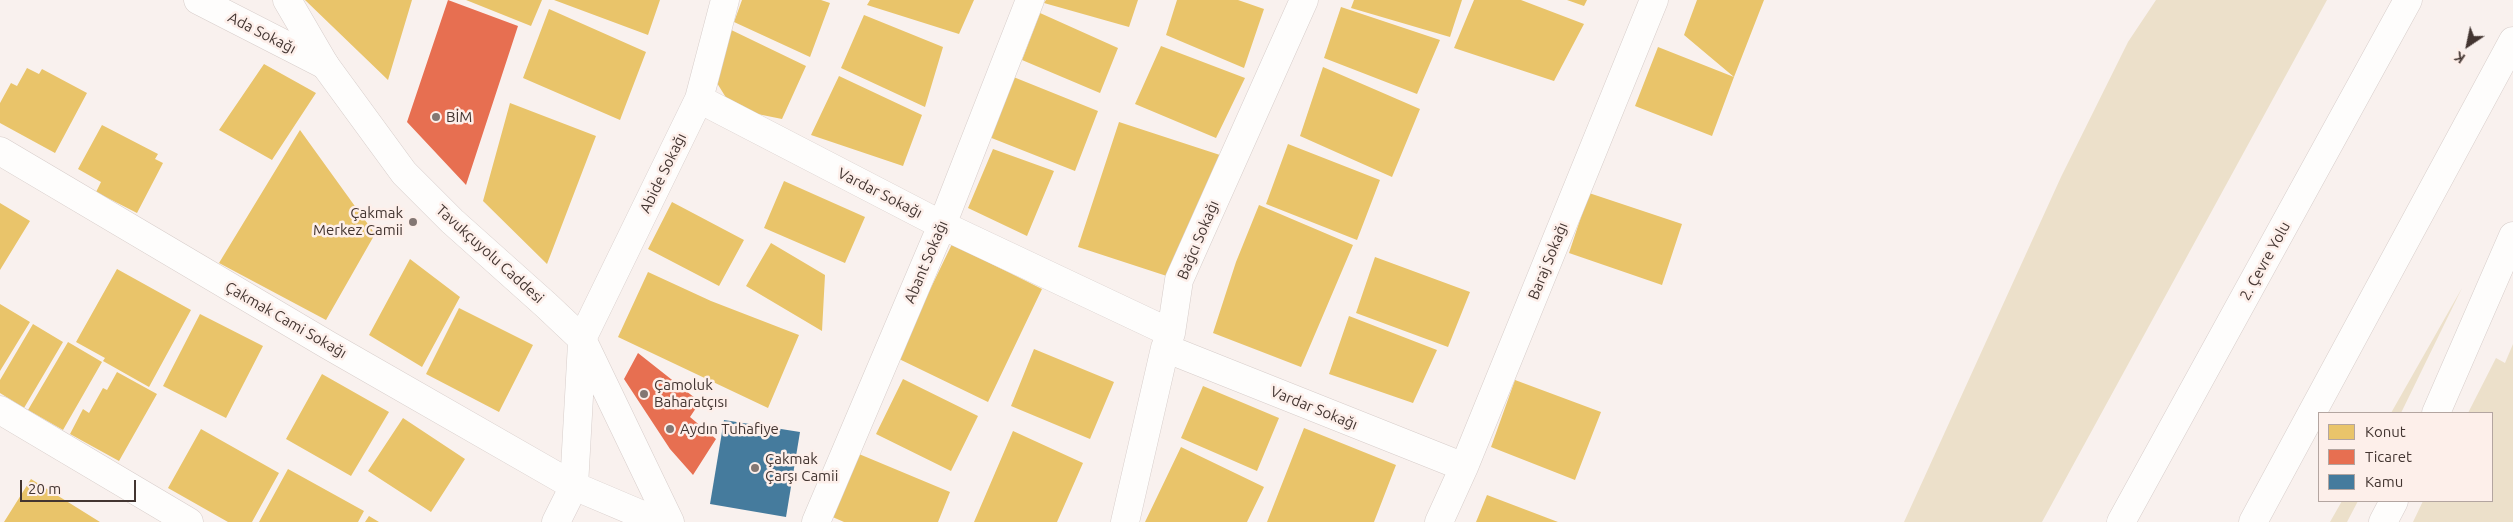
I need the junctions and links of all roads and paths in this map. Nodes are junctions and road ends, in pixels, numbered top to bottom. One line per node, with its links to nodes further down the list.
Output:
1 (198, 0): 9 (main road, Ada Sokağı)
2 (287, 0): 9 (main road, Tavukçuyolu Caddesi)
3 (724, 0): 10 (main road, Abide Sokağı)
4 (1030, 0): 12 (main road, Abant Sokağı)
5 (1304, 0): 15 (main road, Bağcı Sokağı)
6 (1654, 0): 18 (main road, Baraj Sokağı)
7 (2408, 0): 28 (main road, 2. Çevre Yolu)
8 (2513, 40): 29 (main road)
9 (325, 65): 14 (main road, Tavukçuyolu Caddesi)
10 (699, 99): 12 (main road, Vardar Sokağı); 14 (main road, Abide Sokağı)
11 (0, 151): 19 (main road, Çakmak Cami Sokağı)
12 (942, 225): 15 (main road, Vardar Sokağı); 25 (main road, Abant Sokağı)
13 (2513, 236): 17 (main road)
14 (582, 340): 19 (main road); 24 (main road, Tavukçuyolu Caddesi)
15 (1168, 341): 18 (main road, Vardar Sokağı); 26 (main road, Bağcı Sokağı)
16 (0, 410): 21 (main road)
17 (2436, 412)
18 (1464, 467): 27 (main road, Baraj Sokağı)
19 (574, 486): 22 (main road); 23 (main road, Çakmak Cami Sokağı)
20 (2393, 502): 30 (main road)
21 (189, 522)
22 (556, 522)
23 (659, 522)
24 (670, 522)
25 (816, 522)
26 (1125, 522)
27 (1439, 522)
28 (2121, 522)
29 (2253, 522)
30 (2383, 522)

